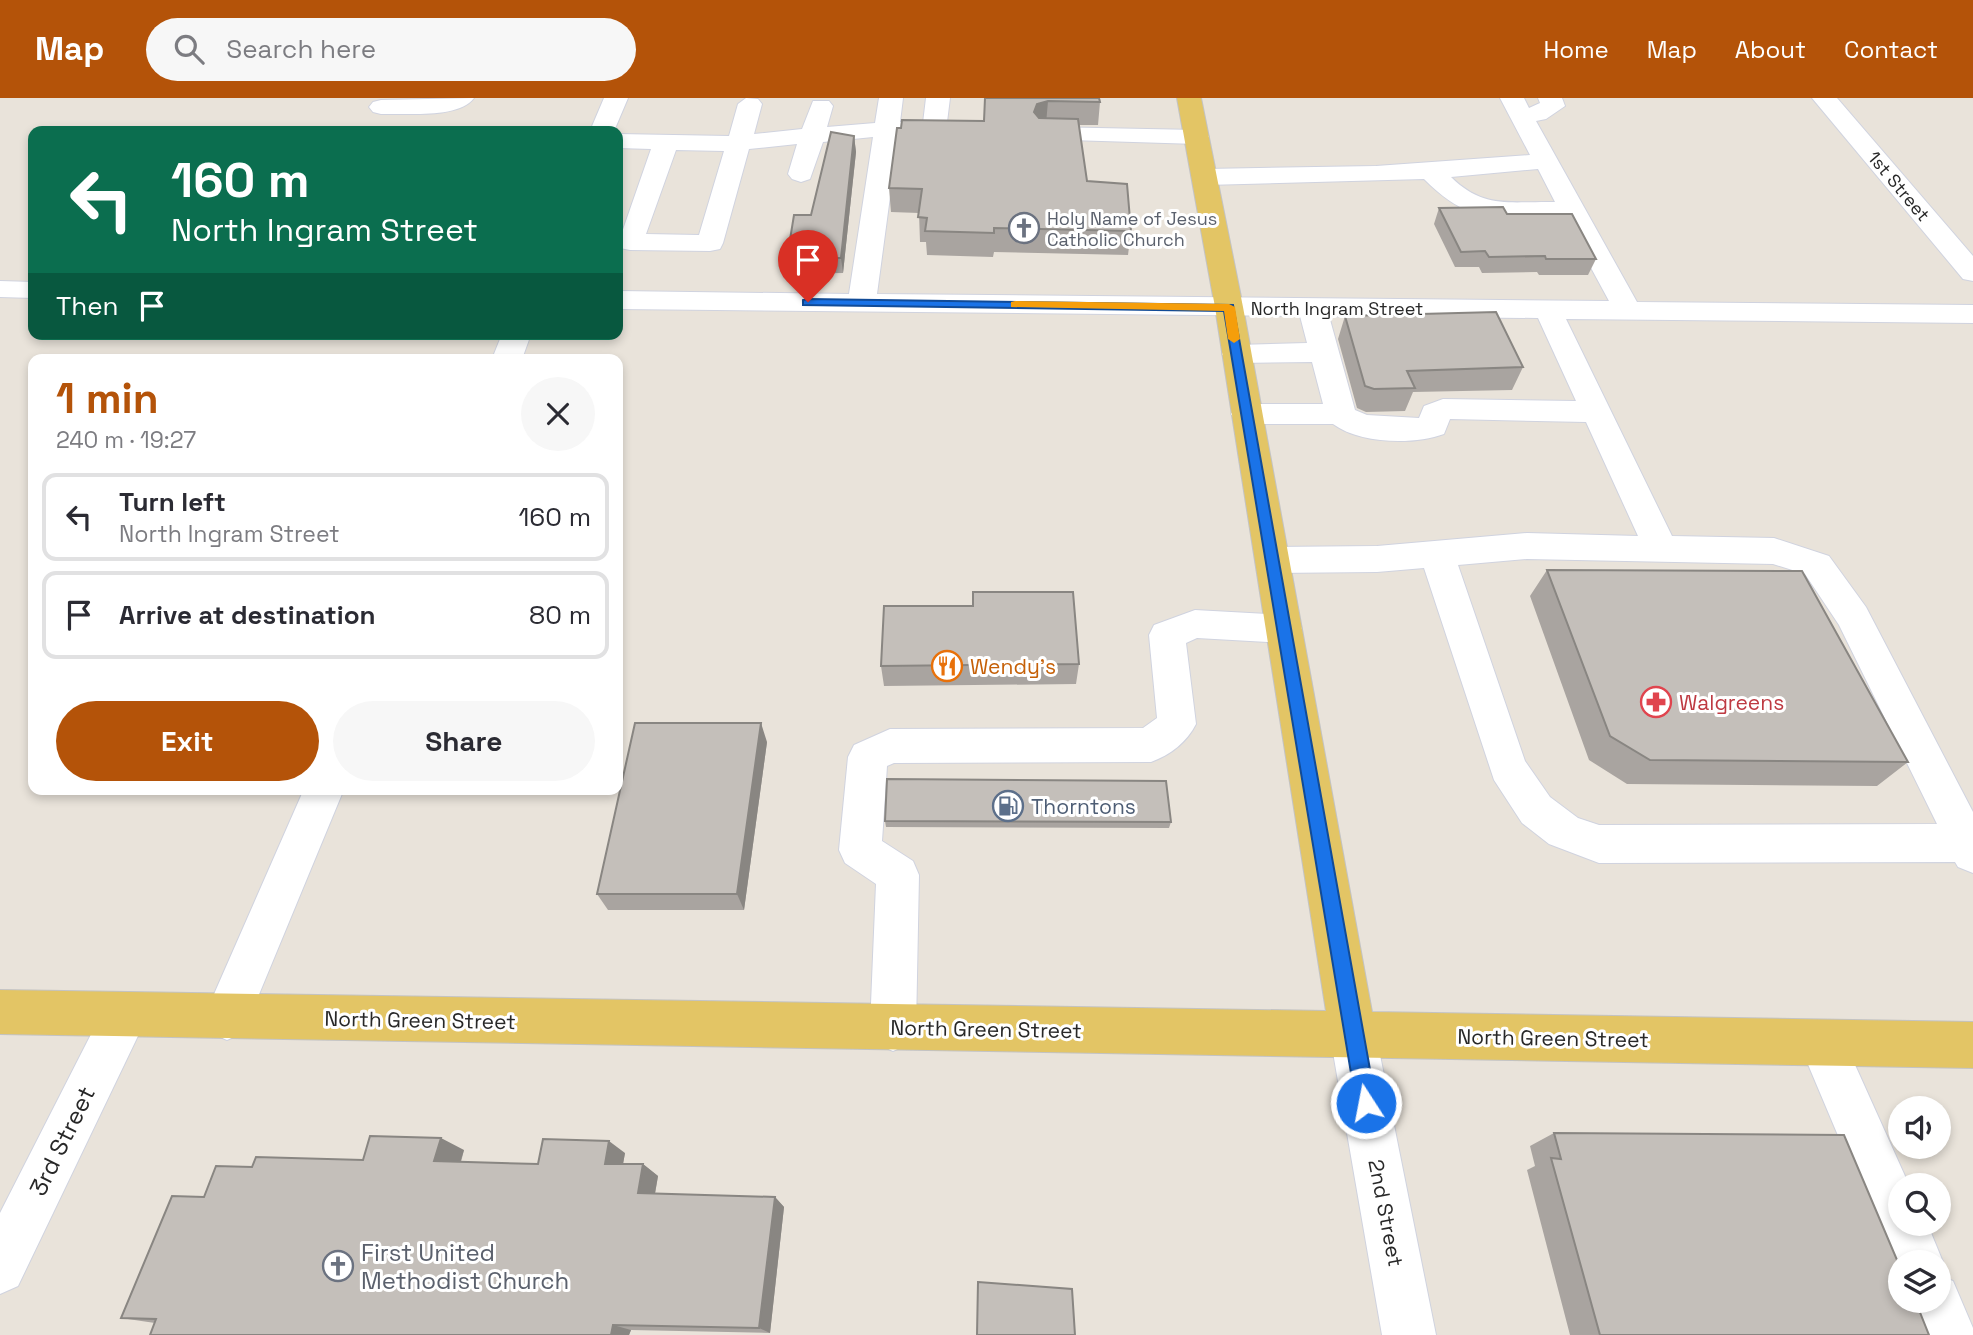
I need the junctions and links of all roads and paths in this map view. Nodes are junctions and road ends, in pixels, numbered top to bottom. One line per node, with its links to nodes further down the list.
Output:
1 (462, 98): 11 (street)
2 (616, 98): 12 (street)
3 (891, 98): 13 (street)
4 (938, 98): 13 (street)
5 (1189, 98): 16 (main road, 2nd Street)
6 (1550, 98): 10 (street)
7 (1824, 98): 25 (street, 1st Street)
8 (750, 104): 19 (street)
9 (821, 106): 15 (street)
10 (1516, 107): 20 (street)
11 (380, 109)
12 (604, 126)
13 (886, 130): 15 (street); 29 (street)
14 (1048, 134): 16 (street)
15 (814, 136): 19 (street); 22 (street)
16 (1197, 137): 23 (main road, 2nd Street)
17 (623, 141): 18 (street)
18 (666, 143): 19 (street); 19 (street)
19 (739, 144)
20 (1546, 161): 21 (street); 24 (street)
21 (1432, 172): 23 (street); 24 (street)
22 (802, 174)
23 (1206, 177): 30 (main road, 2nd Street)
24 (1573, 210): 33 (street)
25 (1973, 273)
26 (0, 289): 27 (street)
27 (28, 290)
28 (623, 300): 29 (street, North Ingram Street)
29 (862, 303): 30 (street, North Ingram Street)
30 (1229, 307): 31 (street, North Ingram Street); 36 (main road, 2nd Street)
31 (1312, 308): 32 (street, North Ingram Street); 35 (street)
32 (1548, 310): 33 (street, North Ingram Street); 37 (street)
33 (1628, 310): 34 (street, North Ingram Street)
34 (1973, 314)
35 (1324, 352): 36 (street); 39 (street)
36 (1237, 354): 38 (main road, 2nd Street)
37 (1596, 412): 39 (street); 40 (street)
38 (1247, 414): 39 (street); 42 (main road, 2nd Street)
39 (1341, 414)
40 (1661, 548): 41 (street); 45 (street)
41 (1437, 554): 42 (street); 45 (street)
42 (1272, 560): 43 (main road, 2nd Street)
43 (1284, 629): 49 (street); 50 (main road, 2nd Street)
44 (321, 795): 48 (street)
45 (1970, 848)
46 (0, 1012): 47 (main road, North Green Street)
47 (125, 1015): 48 (main road, North Green Street); 54 (street, 3rd Street)
48 (227, 1017): 49 (main road, North Green Street)
49 (893, 1028): 50 (main road, North Green Street)
50 (1353, 1035): 51 (main road, North Green Street); 56 (street, 2nd Street)
51 (1822, 1043): 52 (main road, North Green Street); 53 (street)
52 (1973, 1045)
53 (1888, 1193)
54 (0, 1268)
55 (1940, 1313): 57 (street)
56 (1409, 1335)
57 (1949, 1335)

